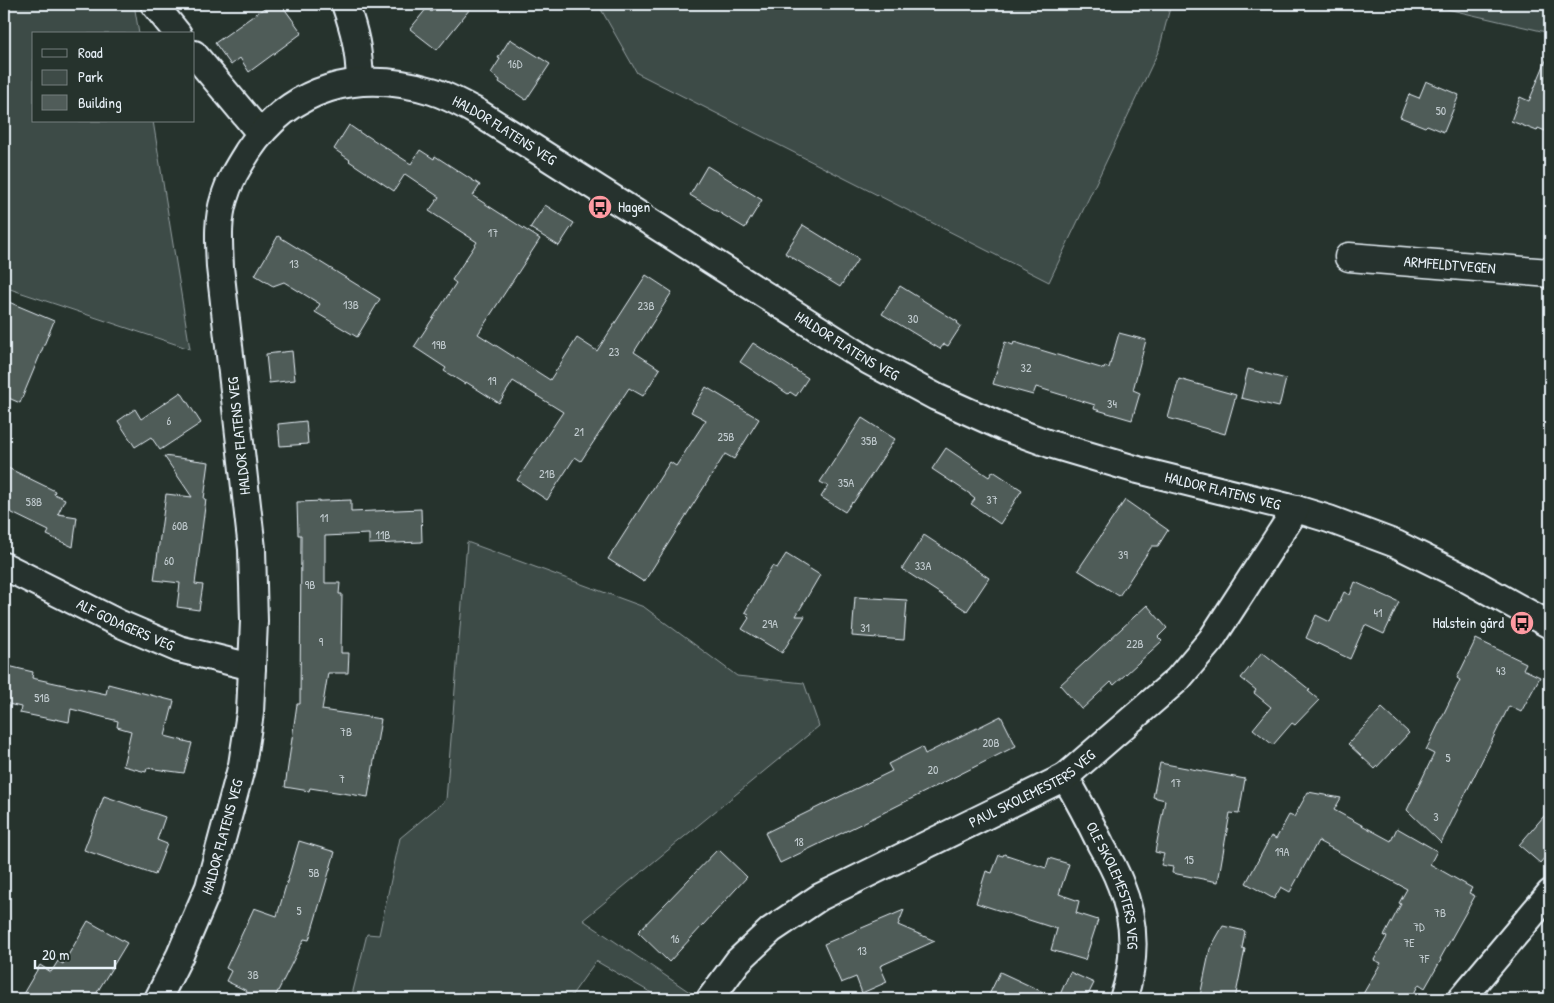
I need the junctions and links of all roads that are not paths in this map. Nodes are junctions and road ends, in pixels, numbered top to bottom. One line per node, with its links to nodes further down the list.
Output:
1 (154, 4): 3 (street)
2 (345, 4): 5 (street)
3 (176, 32)
4 (195, 55): 6 (street)
5 (360, 82): 6 (street, HALDOR FLATENS VEG); 9 (street, HALDOR FLATENS VEG)
6 (260, 134): 12 (street, HALDOR FLATENS VEG)
7 (1349, 257): 8 (street, ARMFELDTVEGEN)
8 (1550, 273)
9 (1296, 509): 11 (street, HALDOR FLATENS VEG); 13 (street, PAUL SKOLEMESTERS VEG)
10 (4, 566): 12 (street, ALF GODAGERS VEG)
11 (1550, 625)
12 (252, 667): 15 (street, HALDOR FLATENS VEG)
13 (1066, 777): 16 (street, PAUL SKOLEMESTERS VEG); 17 (street, OLE SKOLEMESTERS VEG)
14 (1550, 893): 18 (street)
15 (158, 999)
16 (710, 999)
17 (1123, 999)
18 (1461, 999)

